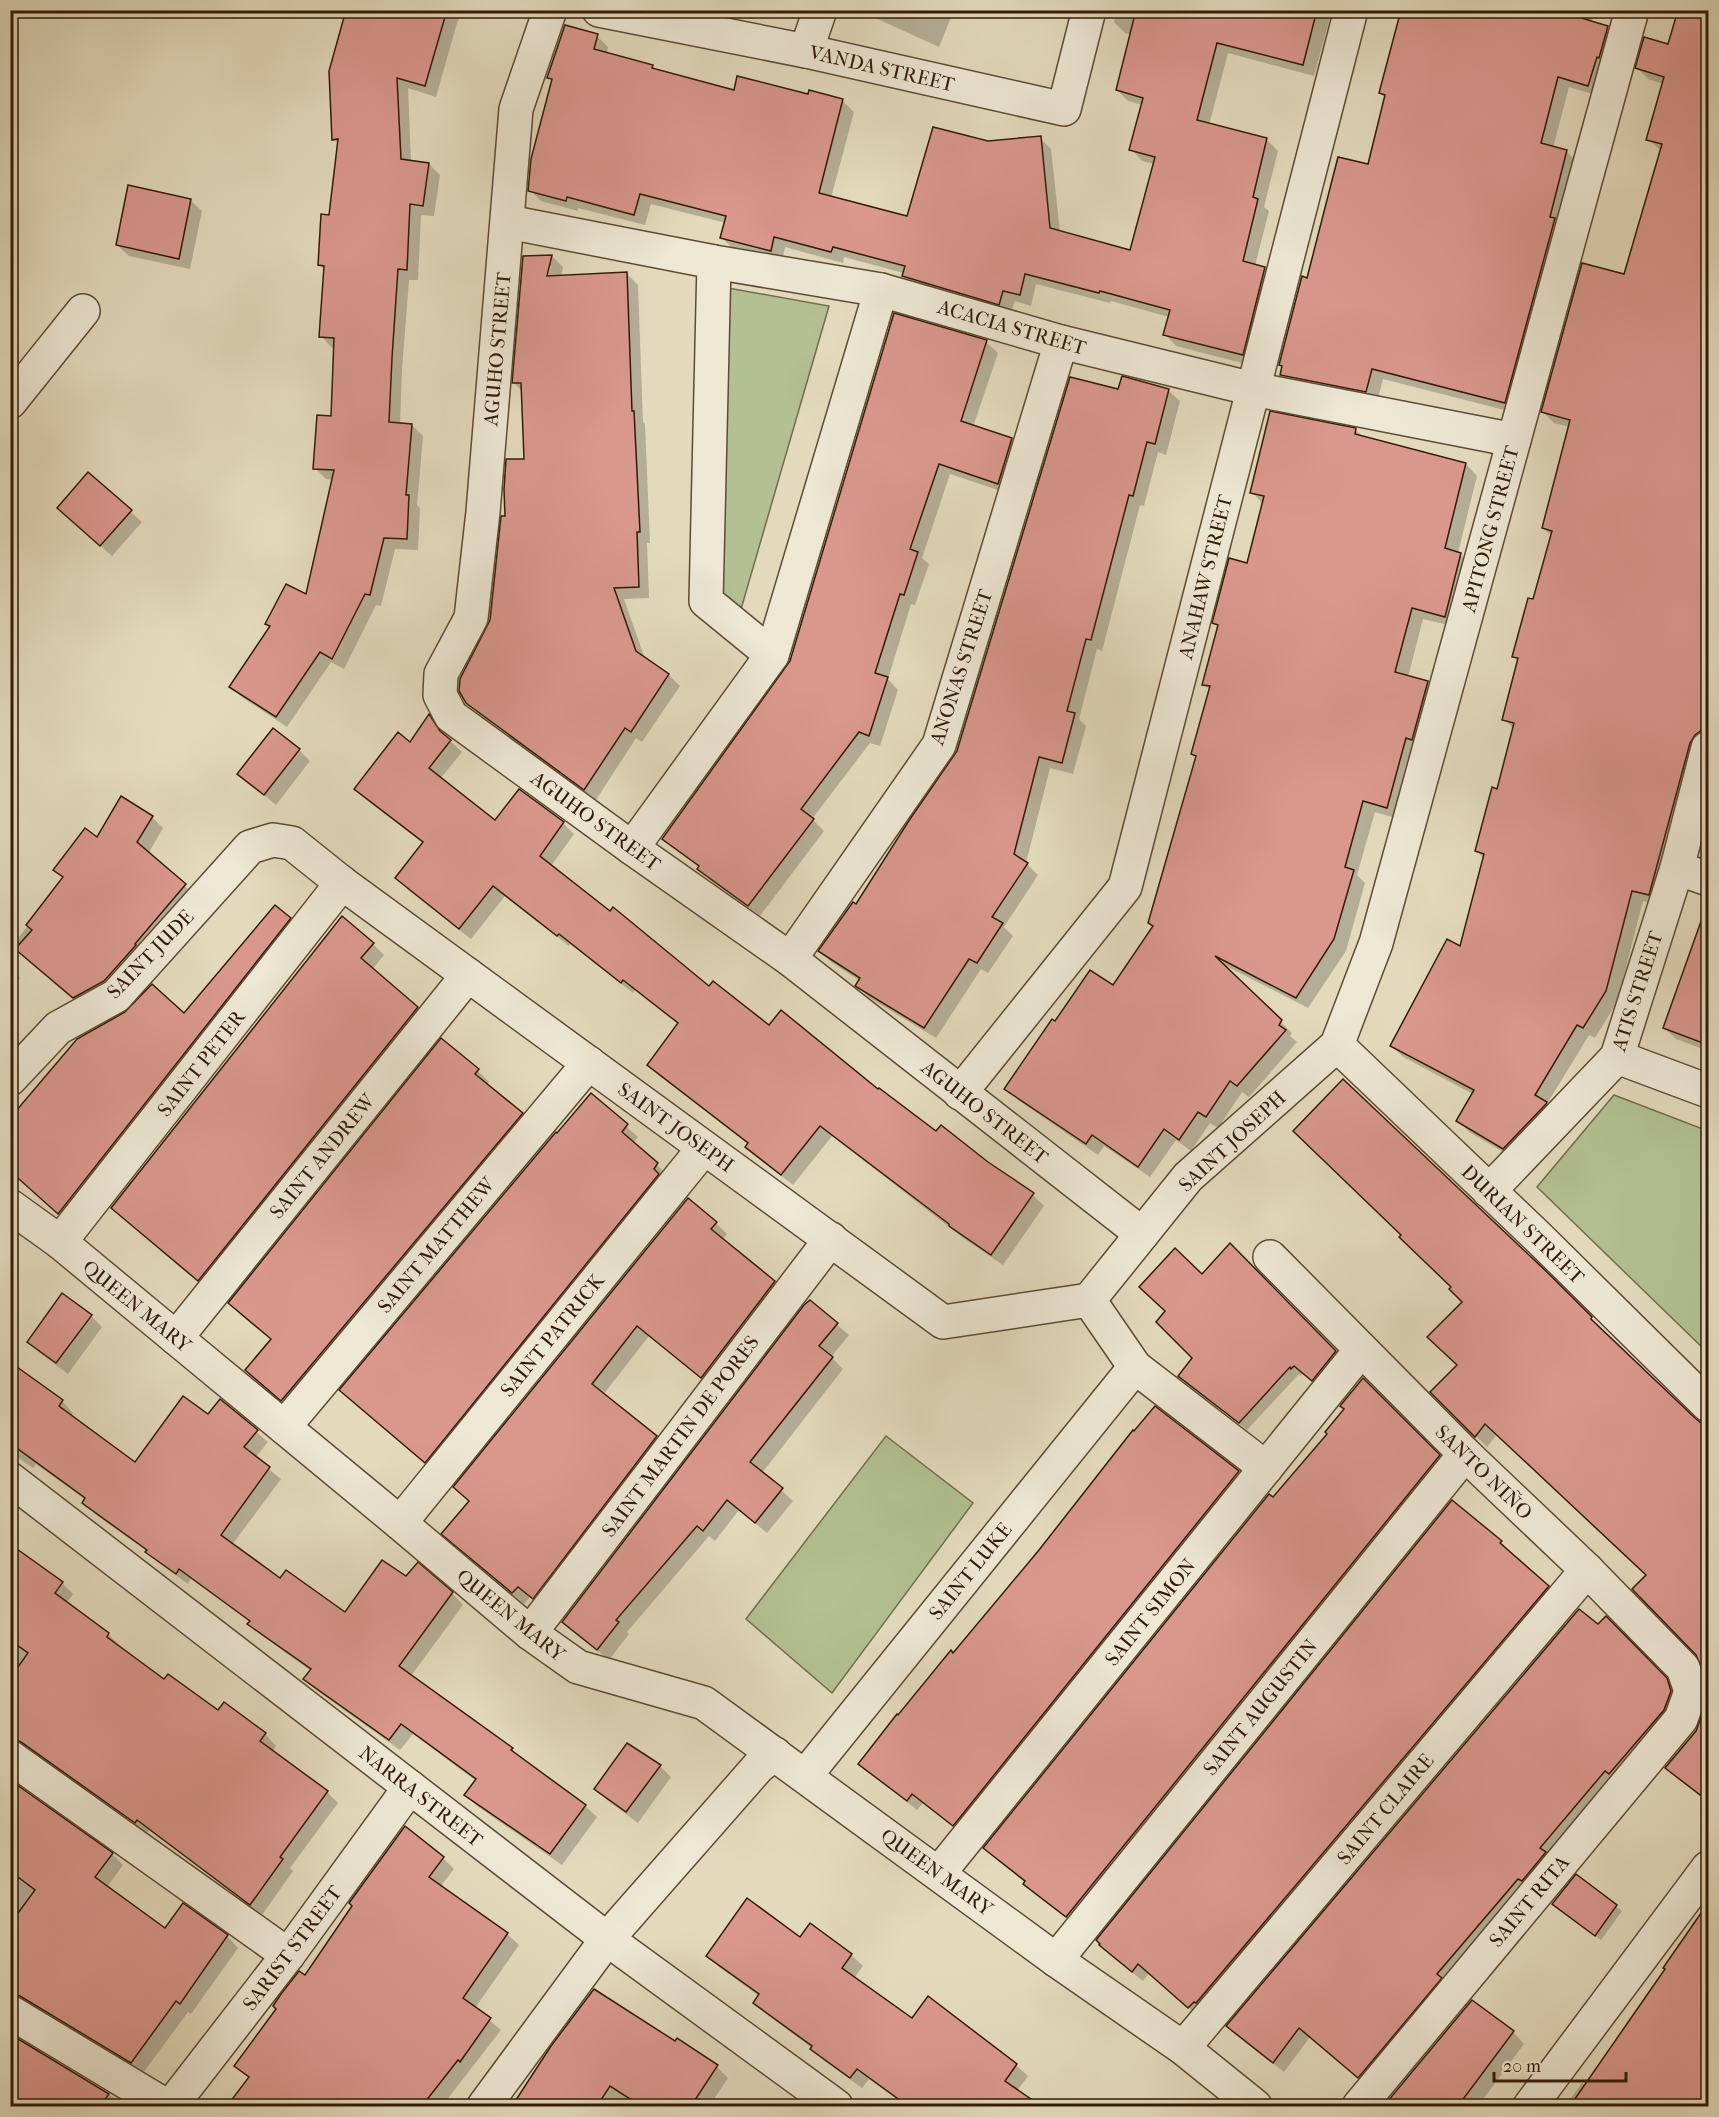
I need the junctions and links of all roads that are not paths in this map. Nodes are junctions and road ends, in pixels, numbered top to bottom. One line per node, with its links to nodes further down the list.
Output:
1 (550, 10): 8 (street, AGUHO STREET)
2 (599, 10): 7 (street, VANDA STREET)
3 (820, 10): 7 (street)
4 (1089, 10): 7 (street, VANDA STREET)
5 (1351, 10): 13 (street, ANAHAW STREET)
6 (1632, 10): 15 (street, APITONG STREET)
7 (806, 51)
8 (508, 222): 9 (street, ACACIA STREET); 19 (street, AGUHO STREET)
9 (714, 262): 10 (street, ACACIA STREET); 16 (street)
10 (881, 290): 12 (street, ACACIA STREET); 16 (street)
11 (83, 311): 14 (street)
12 (1061, 342): 13 (street, ACACIA STREET); 23 (street, ANONAS STREET)
13 (1253, 389): 15 (street, ACACIA STREET); 30 (street, ANAHAW STREET)
14 (10, 402)
15 (1514, 440): 25 (street, APITONG STREET)
16 (772, 655): 19 (street)
17 (1708, 748): 20 (street, ATIS STREET)
18 (292, 843): 22 (street, SAINT JOSEPH); 28 (street, SAINT JUDE)
19 (632, 848): 23 (street, AGUHO STREET)
20 (1677, 868): 21 (street); 26 (street, ATIS STREET)
21 (1708, 879)
22 (342, 883): 24 (street, SAINT JOSEPH); 36 (street, SAINT PETER)
23 (790, 959): 30 (street, AGUHO STREET)
24 (468, 975): 27 (street, SAINT JOSEPH); 39 (street, SAINT ANDREW)
25 (1337, 1045): 32 (street, DURIAN STREET); 34 (street, SAINT JOSEPH)
26 (1617, 1057): 29 (street); 32 (street, ATIS STREET)
27 (589, 1063): 31 (street, SAINT JOSEPH); 43 (street, SAINT MATTHEW)
28 (10, 1080)
29 (1708, 1091)
30 (960, 1093): 34 (street, AGUHO STREET)
31 (704, 1148): 35 (street, SAINT JOSEPH); 47 (street, SAINT PATRICK)
32 (1489, 1191): 42 (street, DURIAN STREET)
33 (10, 1206): 36 (street, QUEEN MARY)
34 (1142, 1234): 38 (street, SAINT JOSEPH)
35 (831, 1239): 38 (street, SAINT JOSEPH); 49 (street, SAINT MARTIN DE PORES)
36 (60, 1242): 39 (street, QUEEN MARY)
37 (1269, 1257): 40 (street, SANTO NIÑO)
38 (1089, 1300): 41 (street)
39 (176, 1338): 43 (street, QUEEN MARY)
40 (1361, 1350): 44 (street, SANTO NIÑO); 45 (street, SAINT SIMON)
41 (1135, 1367): 45 (street); 53 (street, SAINT LUKE)
42 (1708, 1405)
43 (284, 1427): 47 (street, QUEEN MARY)
44 (1465, 1454): 48 (street, SANTO NIÑO); 59 (street, SAINT AUGUSTIN)
45 (1266, 1468): 56 (street, SAINT SIMON)
46 (10, 1479): 54 (street, NARRA STREET)
47 (399, 1522): 49 (street, QUEEN MARY)
48 (1587, 1570): 50 (street, SANTO NIÑO); 61 (street, SAINT CLAIRE)
49 (530, 1633): 51 (street, QUEEN MARY)
50 (1691, 1691): 68 (street, SAINT RITA)
51 (775, 1754): 53 (street, QUEEN MARY); 57 (street)
52 (10, 1757): 58 (street)
53 (806, 1776): 56 (street, QUEEN MARY)
54 (410, 1787): 57 (street, NARRA STREET); 58 (street, SARIST STREET)
55 (1708, 1868): 69 (street)
56 (939, 1873): 59 (street, QUEEN MARY)
57 (607, 1939): 62 (street, NARRA STREET); 65 (street)
58 (288, 1955): 64 (street, SARIST STREET)
59 (1056, 1960): 61 (street, QUEEN MARY)
60 (10, 2012): 63 (street)
61 (1183, 2048): 67 (street, QUEEN MARY)
62 (801, 2096): 66 (street, NARRA STREET)
63 (166, 2106)
64 (171, 2106)
65 (483, 2106)
66 (836, 2106)
67 (1255, 2106)
68 (1359, 2106)
69 (1530, 2106)

